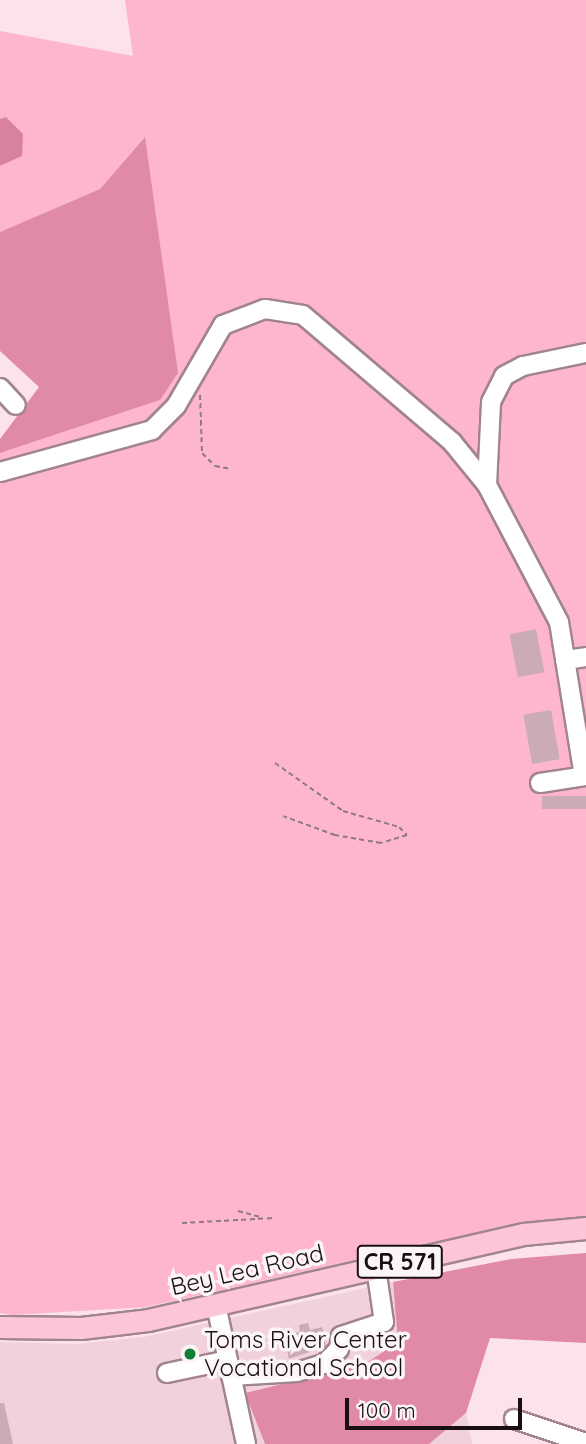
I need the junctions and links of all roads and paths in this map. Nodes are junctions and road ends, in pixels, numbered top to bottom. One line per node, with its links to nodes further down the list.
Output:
1 (586, 353): 5 (street)
2 (194, 370): 6 (street); 7 (path); 8 (street)
3 (0, 388): 4 (street)
4 (16, 405)
5 (485, 449): 6 (street); 9 (street)
6 (463, 457): 9 (street)
7 (232, 469)
8 (0, 472)
9 (487, 485): 11 (street)
10 (586, 657): 11 (street)
11 (565, 660): 12 (street)
12 (582, 739): 14 (street)
13 (275, 763): 16 (path)
14 (585, 776): 15 (street)
15 (540, 783)
16 (284, 816)
17 (239, 1211): 18 (path)
18 (265, 1218): 19 (path); 20 (path)
19 (275, 1218)
20 (182, 1223)
21 (586, 1228): 22 (main road, Bey Lea Road / CR 571)
22 (376, 1268): 23 (main road, Bey Lea Road / CR 571); 25 (street)
23 (216, 1304): 24 (main road, Bey Lea Road / CR 571); 25 (street)
24 (0, 1327)
25 (230, 1368): 26 (street); 29 (street)
26 (167, 1373)
27 (514, 1419): 28 (street)
28 (586, 1443)
29 (246, 1444)

